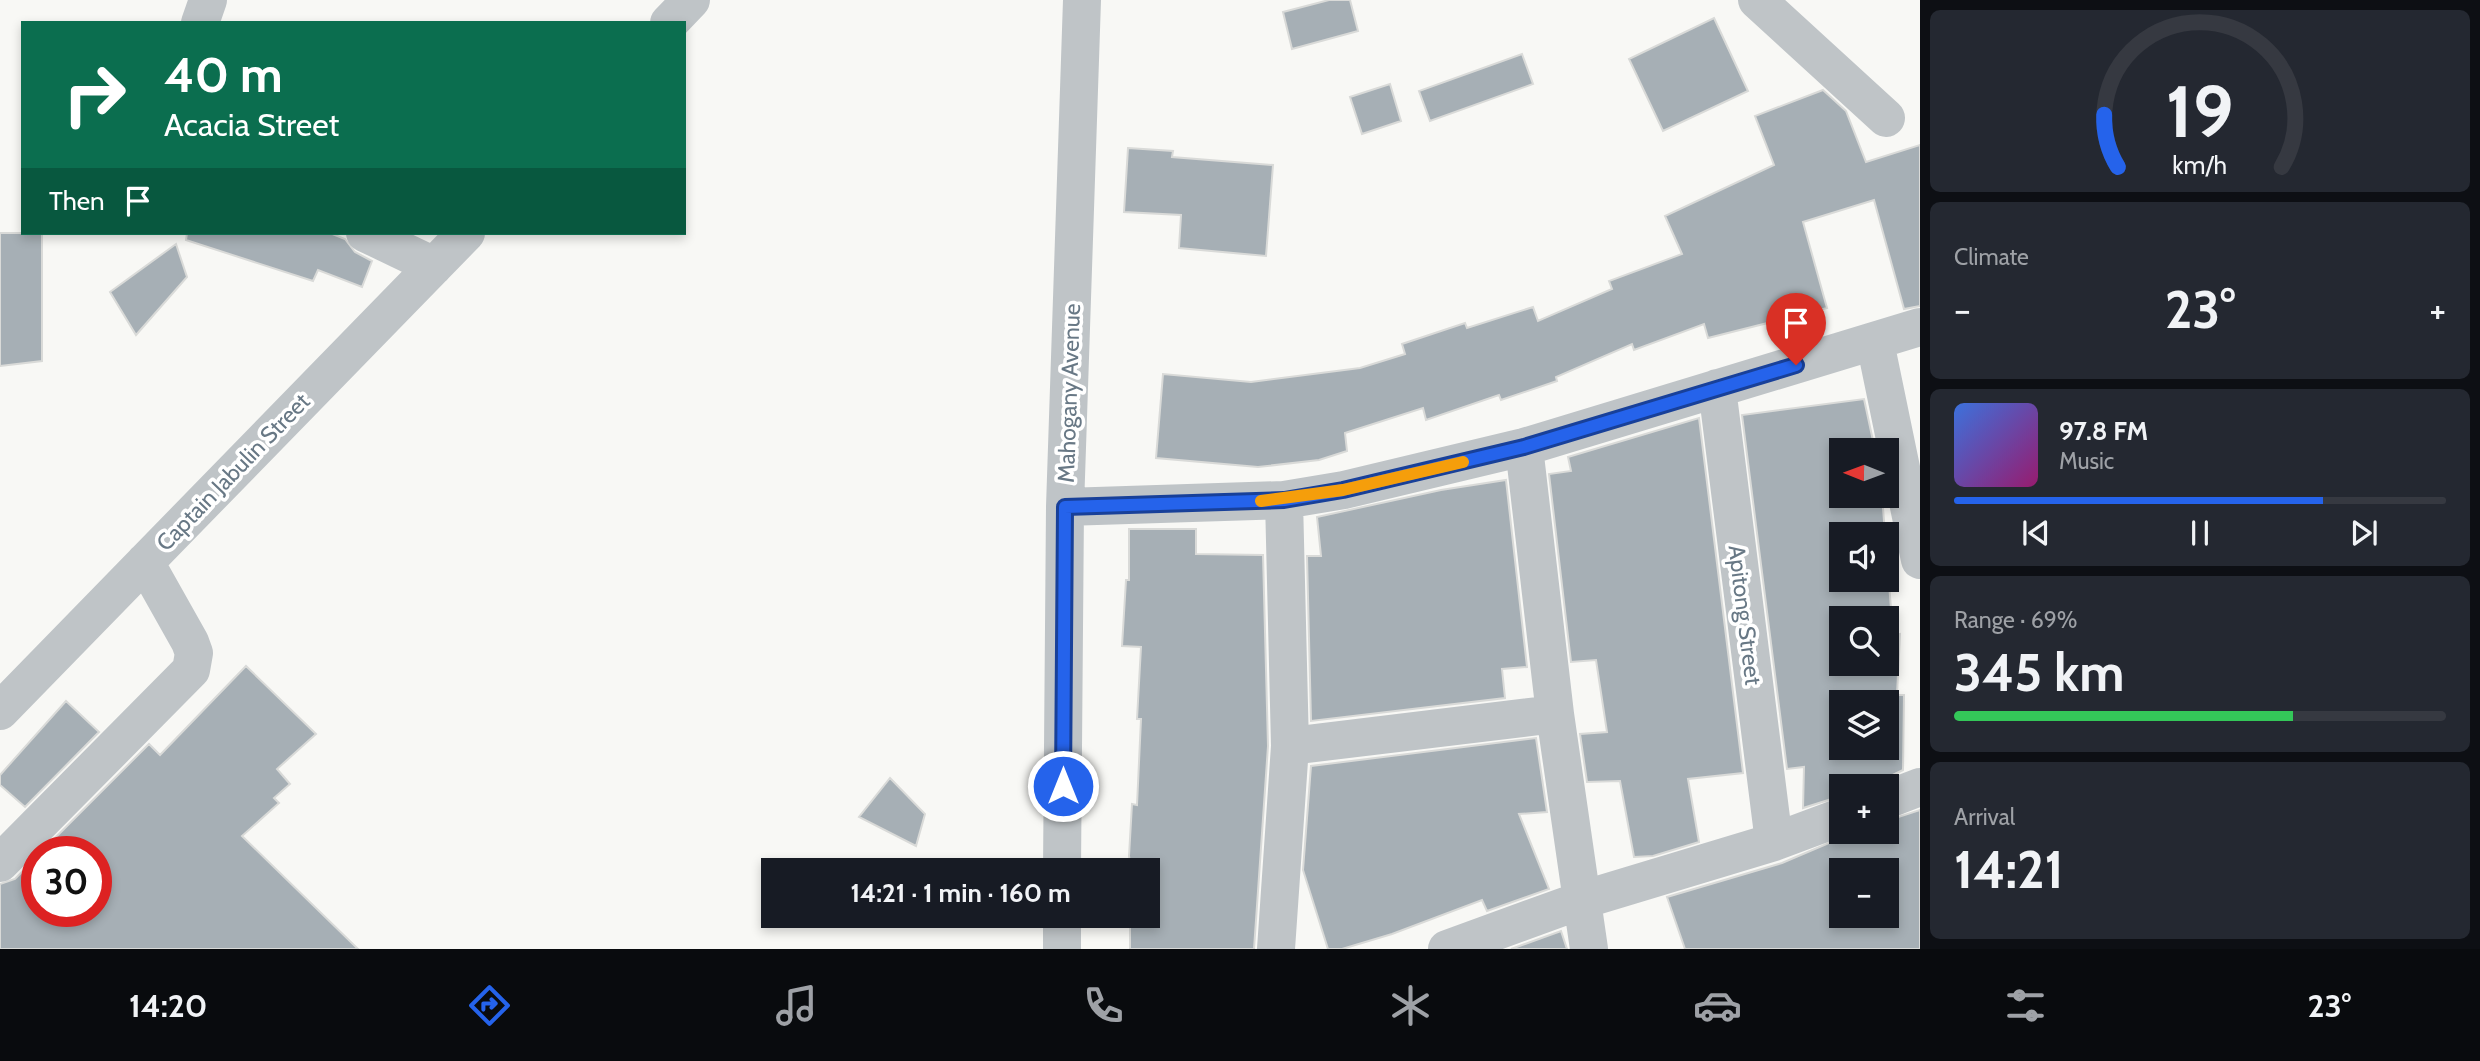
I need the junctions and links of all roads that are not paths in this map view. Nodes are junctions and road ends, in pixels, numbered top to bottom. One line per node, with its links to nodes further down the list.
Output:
1 (208, 0): 5 (street)
2 (691, 0): 6 (street)
3 (1082, 0): 16 (street, Mahogany Avenue)
4 (1757, 0): 7 (street)
5 (201, 21)
6 (671, 21)
7 (1886, 118)
8 (369, 235): 10 (street)
9 (464, 235): 10 (street, Captain Jabulin Street)
10 (434, 266): 18 (street, Captain Jabulin Street)
11 (1920, 327): 12 (street)
12 (1875, 342): 13 (street); 17 (street)
13 (1717, 388): 14 (street); 25 (street, Apitong Street)
14 (1524, 447): 15 (street); 20 (street)
15 (1284, 500): 16 (street); 21 (street)
16 (1065, 507): 26 (street, Mahogany Avenue)
17 (1920, 560)
18 (145, 562): 19 (street, Captain Jabulin Street); 27 (street)
19 (0, 711)
20 (1555, 714): 21 (street); 28 (street)
21 (1290, 746): 31 (street)
22 (1920, 788): 23 (street)
23 (1899, 795)
24 (1829, 821): 25 (street)
25 (1774, 842): 28 (street)
26 (1062, 858)
27 (0, 863)
28 (1582, 900): 32 (street); 33 (street)
29 (1062, 928): 30 (street)
30 (1062, 949)
31 (1276, 949)
32 (1447, 949)
33 (1589, 949)

